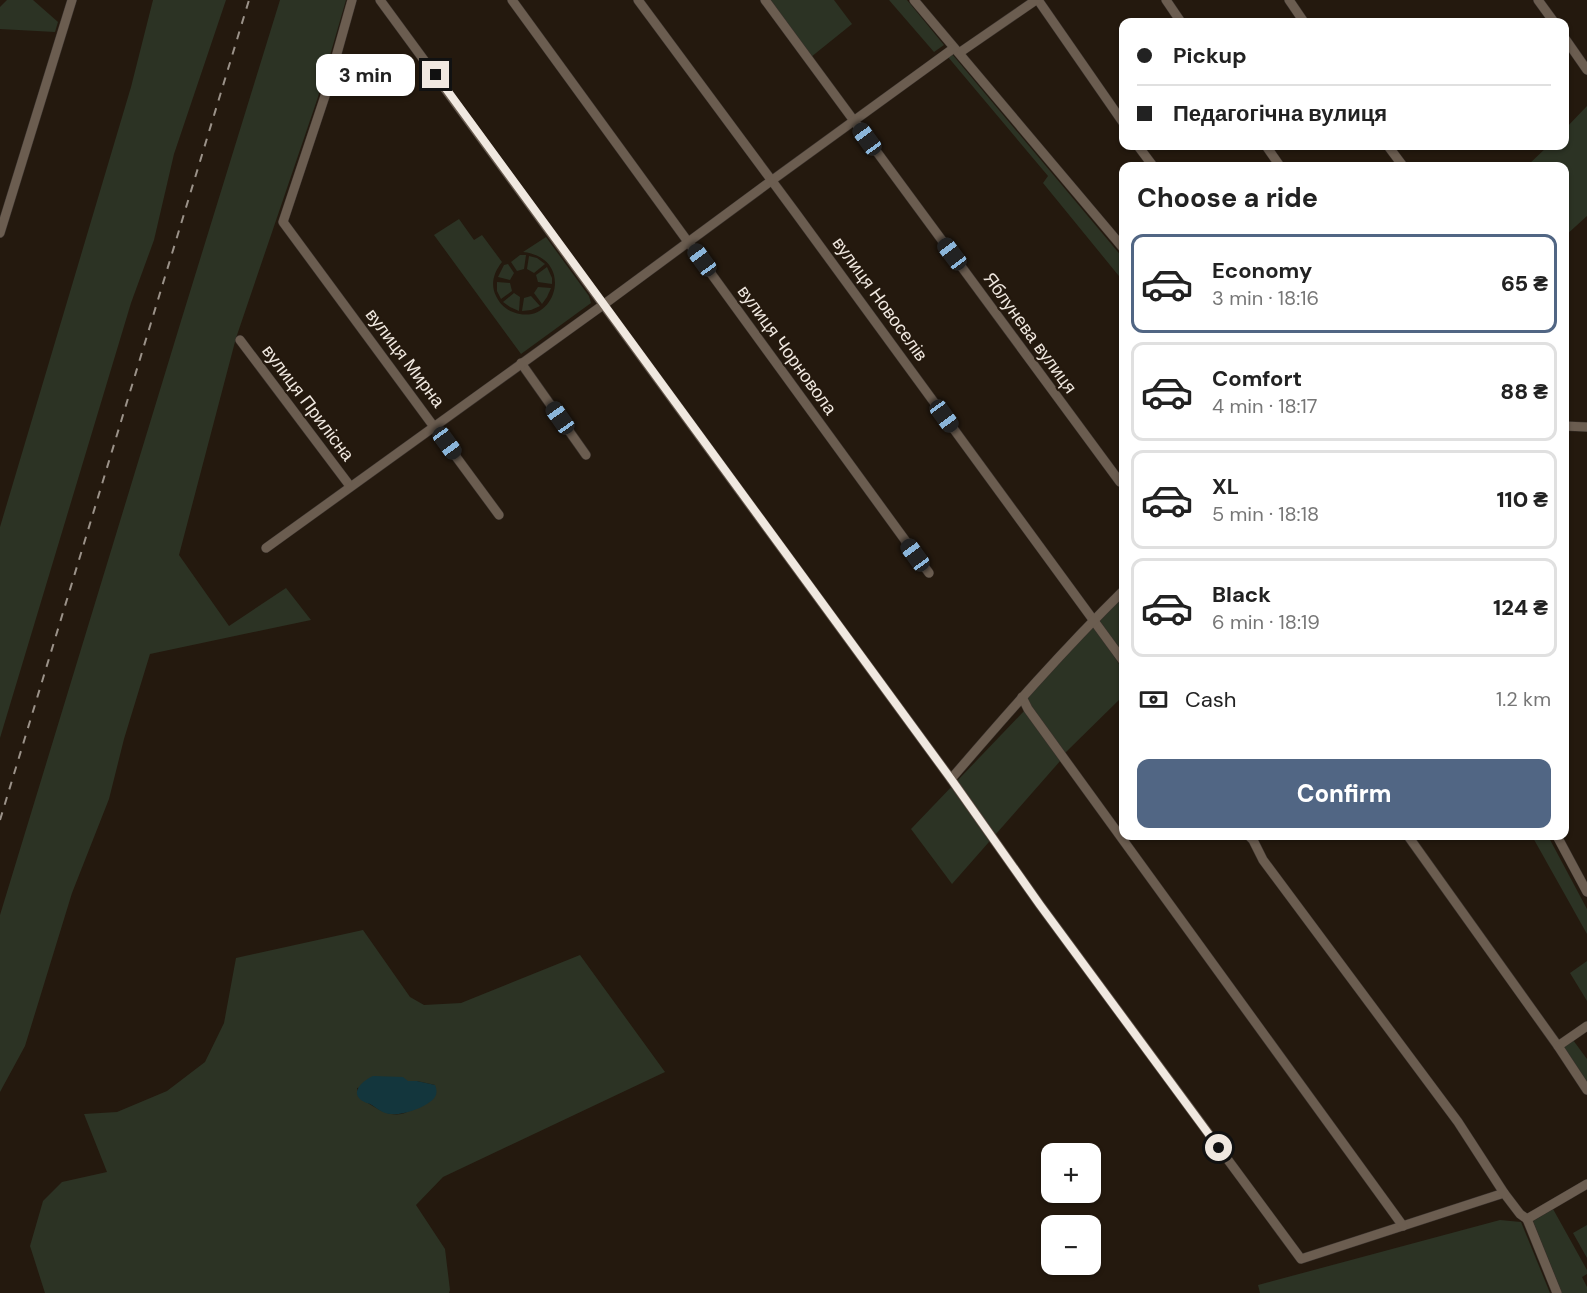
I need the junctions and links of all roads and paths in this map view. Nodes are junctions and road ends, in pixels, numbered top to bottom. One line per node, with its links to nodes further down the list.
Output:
1 (72, 0): 21 (street)
2 (352, 0): 27 (street, вулиця Мирна)
3 (380, 0): 24 (street)
4 (512, 0): 22 (street, вулиця Чорновола)
5 (638, 0): 20 (street, вулиця Новоселів)
6 (765, 0): 19 (street, Яблунева вулиця)
7 (914, 0): 16 (street)
8 (1037, 0): 16 (street); 18 (street)
9 (1166, 0): 12 (street)
10 (1289, 0): 13 (street)
11 (1538, 0): 14 (street)
12 (1178, 18)
13 (1301, 18)
14 (1551, 18)
15 (1569, 44): 17 (street)
16 (956, 50): 19 (street); 23 (street)
17 (1587, 70)
18 (1119, 117)
19 (853, 120): 20 (street); 31 (street, Яблунева вулиця)
20 (771, 180): 22 (street); 37 (street, вулиця Новоселів)
21 (0, 233)
22 (688, 242): 24 (street); 35 (street, вулиця Чорновола)
23 (1119, 243)
24 (603, 305): 26 (street); 40 (street)
25 (240, 340): 32 (street, вулиця Прилісна)
26 (522, 363): 27 (street); 30 (street)
27 (434, 425): 32 (street); 33 (street, вулиця Мирна)
28 (1569, 426): 29 (street)
29 (1587, 428)
30 (586, 455)
31 (1119, 481)
32 (350, 486): 34 (street)
33 (500, 515)
34 (266, 548)
35 (929, 573)
36 (1119, 595): 37 (street)
37 (1094, 620): 38 (street, вулиця Новоселів); 39 (street)
38 (1119, 655)
39 (1022, 697): 40 (street); 41 (street)
40 (951, 779): 53 (street)
41 (1119, 834)
42 (1123, 840): 53 (street)
43 (1253, 840): 51 (street)
44 (1411, 840): 48 (street)
45 (1559, 840): 46 (street)
46 (1587, 892)
47 (1587, 1026): 48 (street)
48 (1558, 1046): 49 (street)
49 (1587, 1090)
50 (1587, 1184): 52 (street)
51 (1504, 1192): 52 (street); 53 (street)
52 (1527, 1219): 54 (street)
53 (1403, 1226)
54 (1557, 1293)

